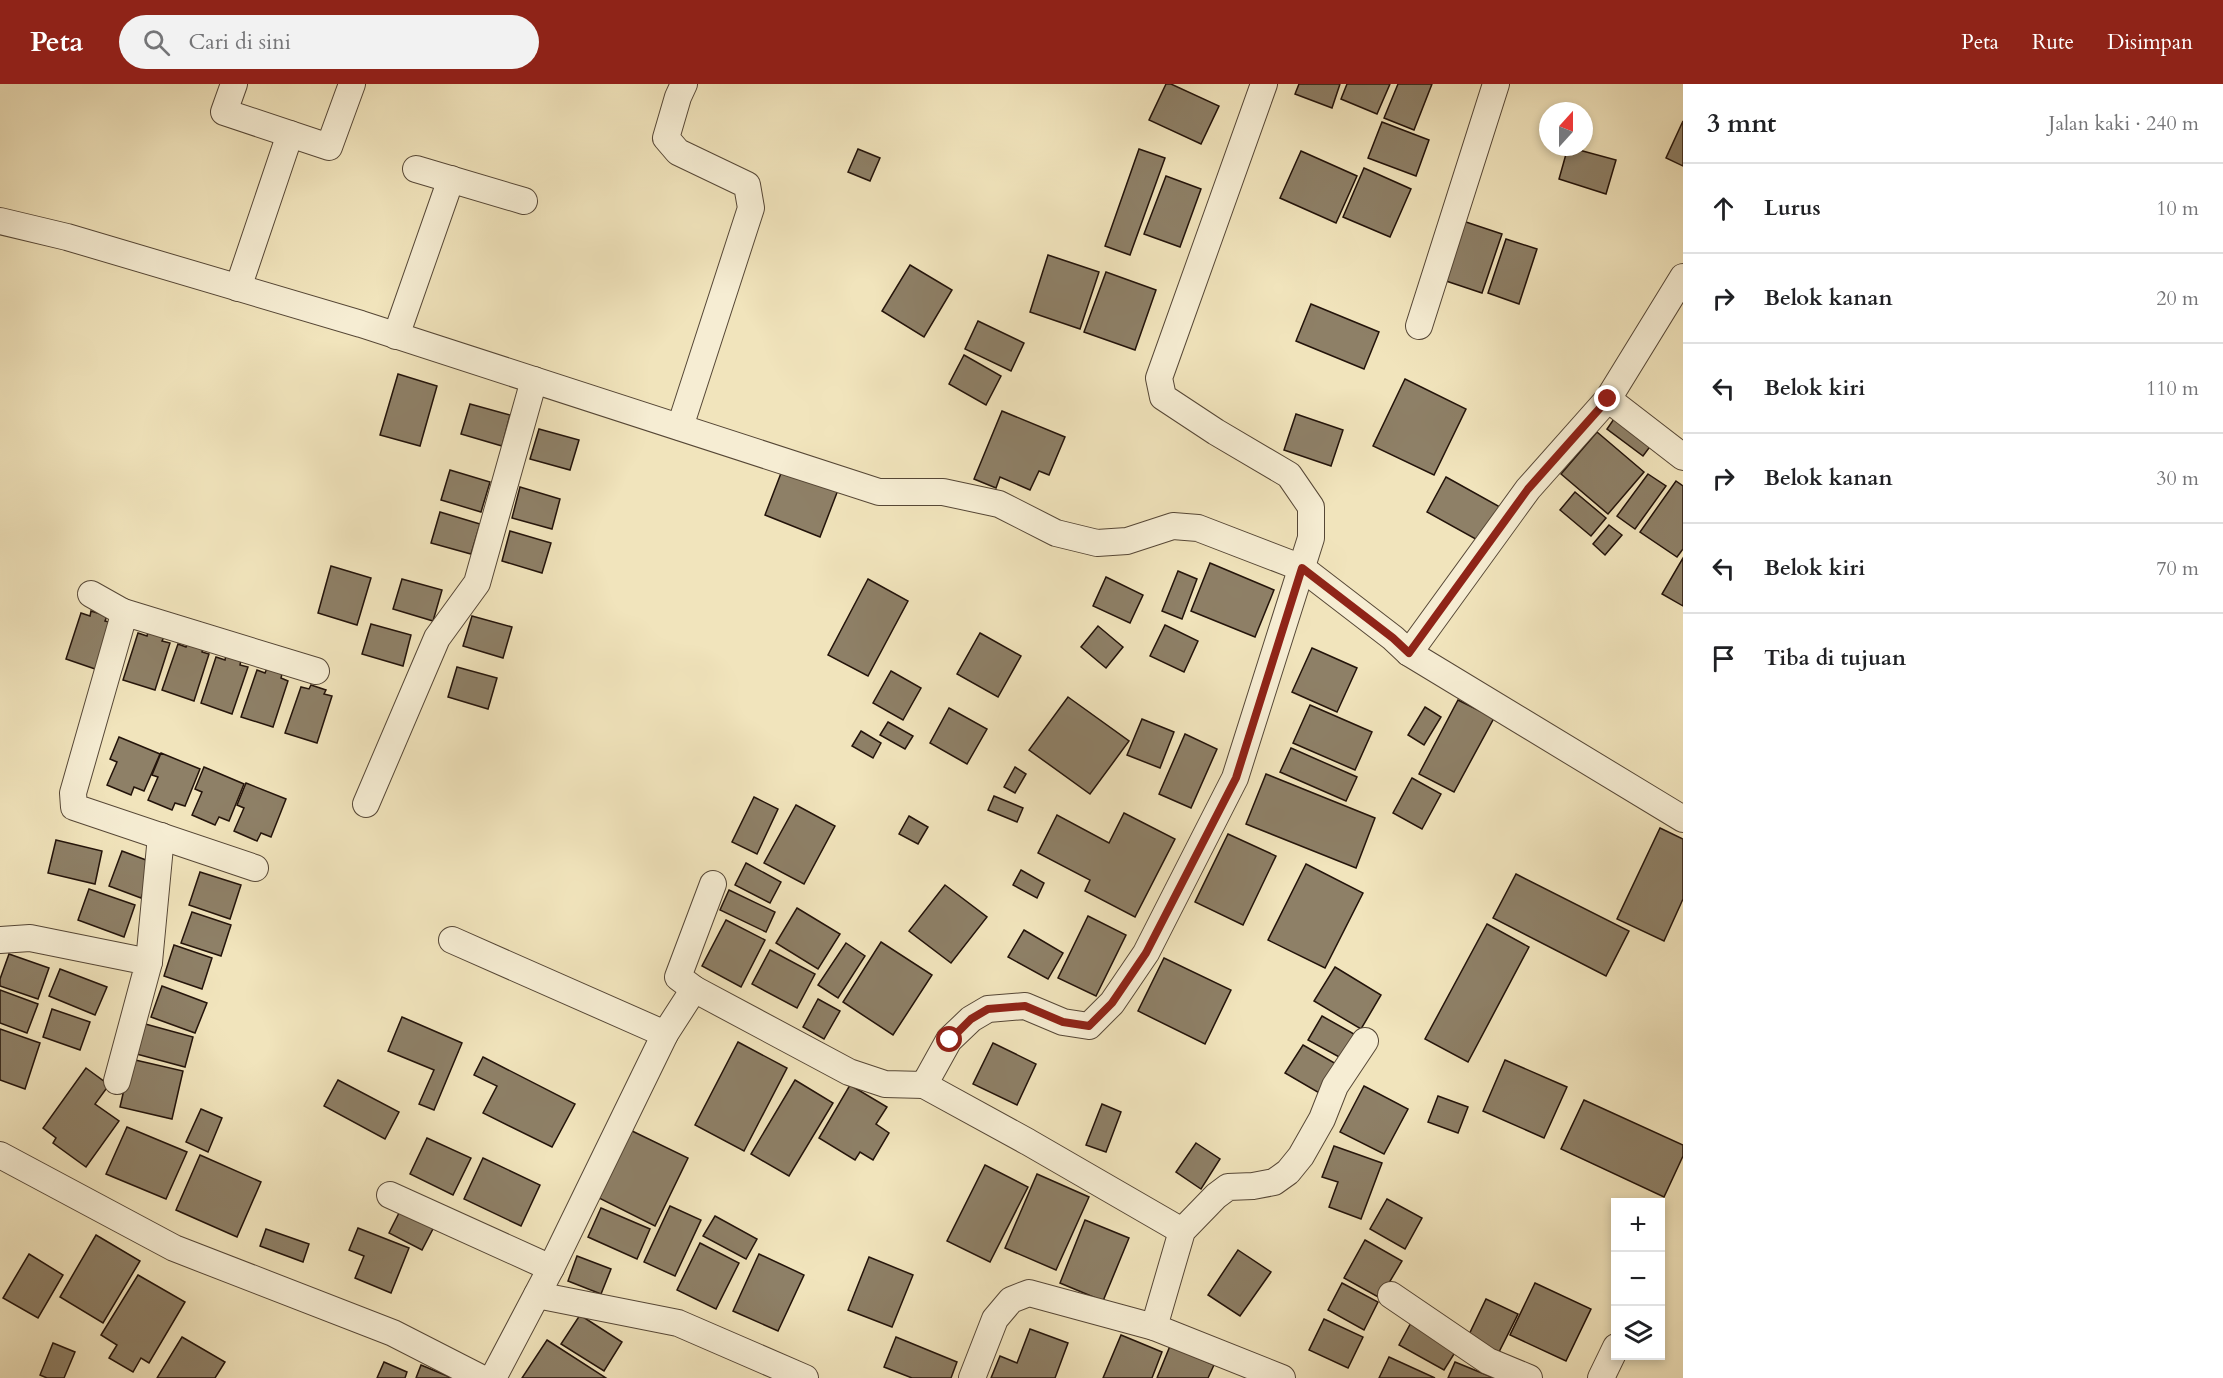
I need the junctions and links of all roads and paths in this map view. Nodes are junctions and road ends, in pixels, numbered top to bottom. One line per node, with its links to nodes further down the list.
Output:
1 (234, 84): 6 (street)
2 (352, 84): 6 (street)
3 (684, 84): 17 (street)
4 (1264, 84): 19 (street)
5 (1496, 84): 13 (street)
6 (290, 134): 12 (street)
7 (416, 168): 8 (street)
8 (451, 179): 9 (street); 14 (street)
9 (524, 201)
10 (0, 221): 12 (street)
11 (1683, 277): 16 (street)
12 (238, 288): 14 (street)
13 (1419, 326)
14 (396, 336): 15 (street)
15 (534, 380): 17 (street); 24 (street)
16 (1608, 399): 18 (street); 22 (street)
17 (681, 427): 19 (street)
18 (1683, 457)
19 (1302, 568): 22 (street); 36 (street)
20 (91, 594): 21 (street)
21 (123, 612): 23 (street); 26 (street)
22 (1409, 653): 25 (street)
23 (316, 671)
24 (366, 804)
25 (1683, 819)
26 (161, 836): 27 (street); 31 (street)
27 (255, 868)
28 (713, 884): 32 (street)
29 (0, 940): 31 (street)
30 (452, 940): 33 (street)
31 (149, 962): 35 (street)
32 (694, 989): 33 (street); 36 (street)
33 (665, 1034): 40 (street)
34 (1365, 1041): 39 (street)
35 (117, 1082)
36 (924, 1085): 39 (street)
37 (0, 1155): 45 (street)
38 (390, 1195): 40 (street)
39 (1182, 1231): 43 (street)
40 (551, 1269): 41 (street)
41 (537, 1295): 46 (street); 47 (street)
42 (1391, 1295): 50 (street)
43 (1154, 1327): 48 (street); 49 (street)
44 (1611, 1357): 51 (street)
45 (481, 1378)
46 (494, 1378)
47 (806, 1378)
48 (972, 1378)
49 (1282, 1378)
50 (1529, 1378)
51 (1601, 1378)

